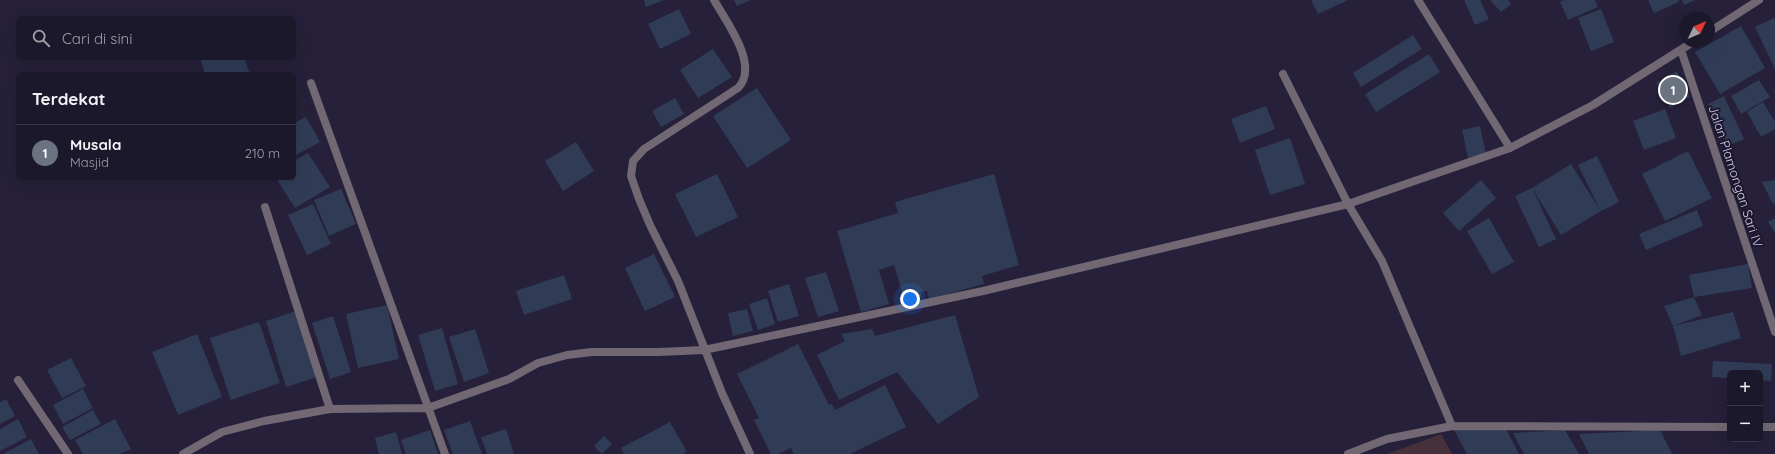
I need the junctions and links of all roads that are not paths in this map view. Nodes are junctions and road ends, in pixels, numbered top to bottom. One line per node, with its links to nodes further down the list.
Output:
1 (714, 0): 13 (street)
2 (1418, 0): 9 (street)
3 (1759, 0): 4 (street)
4 (1715, 28)
5 (1684, 48): 6 (street)
6 (1681, 50): 9 (street); 12 (street, Jalan Plamongan Sari IV)
7 (1283, 74): 10 (street)
8 (311, 82): 16 (street)
9 (1510, 148): 10 (street)
10 (1348, 204): 13 (street); 17 (street)
11 (265, 207): 15 (street)
12 (1775, 332)
13 (704, 350): 16 (street); 24 (street)
14 (18, 380): 21 (street)
15 (330, 408): 16 (street); 22 (street)
16 (428, 408): 23 (street)
17 (1452, 426): 18 (street); 25 (street)
18 (1727, 427)
19 (1763, 427): 20 (street)
20 (1775, 427)
21 (68, 454)
22 (183, 454)
23 (445, 454)
24 (750, 454)
25 (1348, 454)

